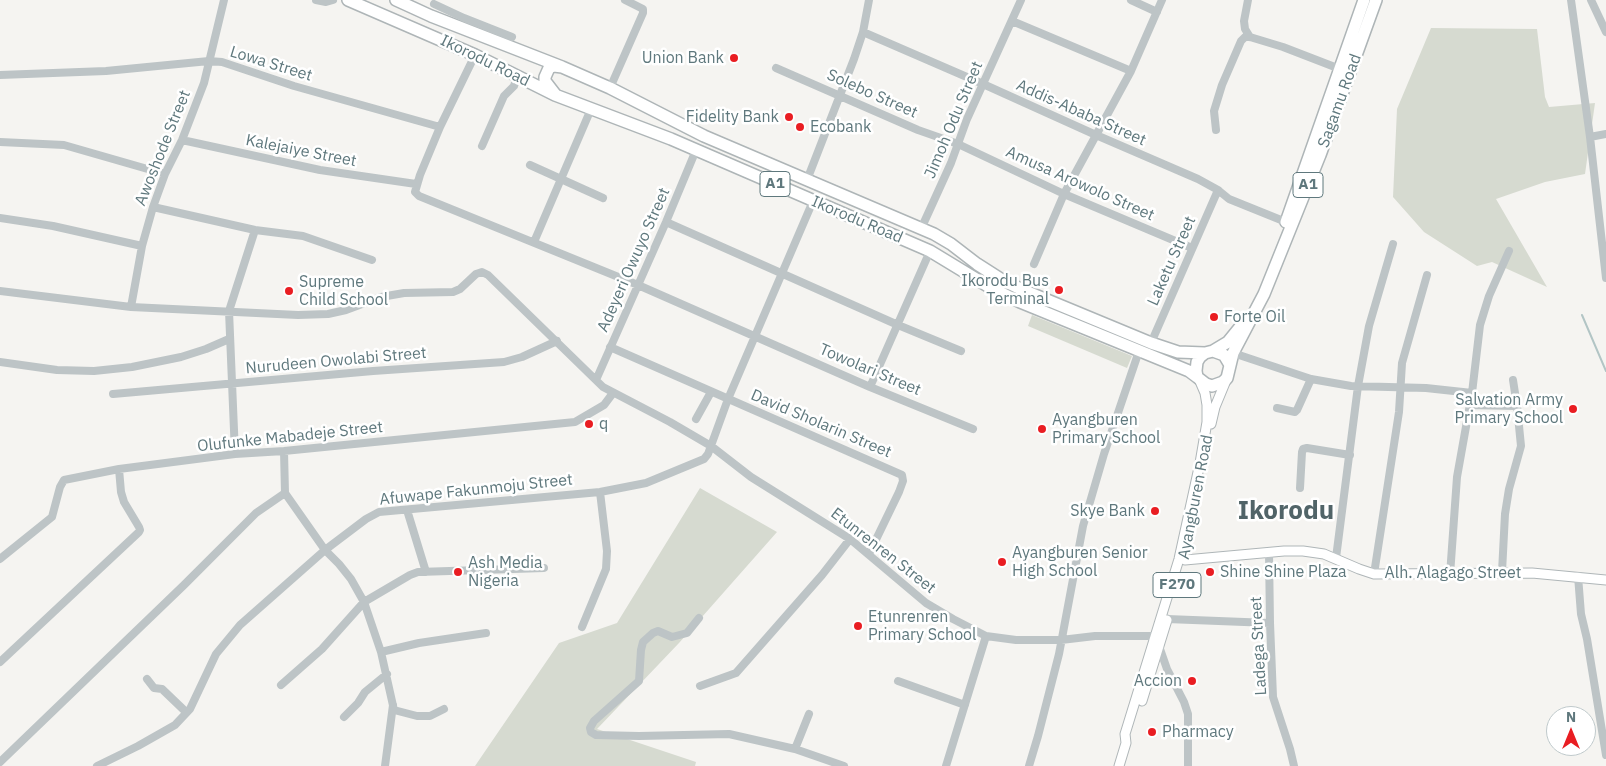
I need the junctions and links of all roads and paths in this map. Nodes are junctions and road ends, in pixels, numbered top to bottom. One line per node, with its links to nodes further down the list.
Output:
1 (224, 0): 24 (street, Awoshode Street)
2 (316, 0): 3 (street)
3 (333, 0)
4 (348, 0): 23 (highway, Ikorodu Road / A1)
5 (396, 0): 16 (highway, Ikorodu Road / A1)
6 (625, 0): 32 (street)
7 (869, 0): 19 (street)
8 (1021, 0): 18 (street, Jimoh Odu Street)
9 (1131, 0): 17 (street)
10 (1162, 0): 17 (street)
11 (1248, 0): 22 (street)
12 (1364, 0): 27 (highway, Sagamu Road / A1)
13 (1376, 0): 41 (highway, Sagamu Road / A1)
14 (1571, 0): 40 (street)
15 (1592, 0): 20 (street)
16 (434, 7): 21 (street); 25 (highway, Ikorodu Road / A1)
17 (1157, 12): 28 (street)
18 (1012, 21): 28 (street); 31 (street, Jimoh Odu Street)
19 (862, 32): 31 (street, Addis-Ababa Street); 34 (street)
20 (1606, 32)
21 (512, 37)
22 (1250, 37): 27 (street); 37 (street)
23 (475, 54): 30 (highway, Ikorodu Road / A1); 36 (street)
24 (209, 61): 29 (street, Lowa Street); 36 (street, Lowa Street); 42 (street, Awoshode Street)
25 (562, 67): 32 (highway, Ikorodu Road / A1); 33 (highway)
26 (776, 68): 34 (street, Solebo Street)
27 (1340, 69): 41 (highway, Sagamu Road / A1)
28 (1131, 71): 39 (street)
29 (0, 75)
30 (517, 76): 33 (highway, Ikorodu Road / A1); 45 (street)
31 (983, 84): 39 (street, Addis-Ababa Street); 44 (street, Jimoh Odu Street)
32 (610, 88): 50 (highway, Ikorodu Road / A1)
33 (555, 95): 35 (highway, Ikorodu Road / A1)
34 (841, 95): 44 (street, Solebo Street); 50 (street)
35 (591, 109): 46 (highway, Ikorodu Road / A1); 49 (street)
36 (440, 127): 51 (street)
37 (1216, 130)
38 (1606, 134): 40 (street)
39 (1096, 136): 52 (street, Addis-Ababa Street); 53 (street)
40 (1590, 137): 72 (street)
41 (1321, 138): 59 (highway, Sagamu Road / A1); 86 (highway, Sagamu Road / A1)
42 (182, 140): 48 (street, Awoshode Street); 51 (street, Kalejaiye Street)
43 (0, 142): 48 (street)
44 (958, 144): 53 (street, Amusa Arowolo Street); 60 (street, Jimoh Odu Street)
45 (482, 146)
46 (696, 150): 55 (highway, Ikorodu Road / A1); 58 (street, Adeyeri Owuyo Street)
47 (530, 166): 49 (street)
48 (165, 174): 56 (street, Awoshode Street)
49 (561, 179): 54 (street); 62 (street)
50 (807, 180): 60 (highway, Ikorodu Road / A1)
51 (416, 184): 62 (street, Towolari Street)
52 (1218, 190): 59 (street, Addis-Ababa Street); 65 (street, Laketu Street)
53 (1064, 194): 65 (street, Amusa Arowolo Street); 69 (street)
54 (602, 198)
55 (813, 201): 67 (highway, Ikorodu Road / A1); 70 (street)
56 (153, 207): 61 (street); 64 (street, Awoshode Street)
57 (0, 218): 64 (street)
58 (666, 222): 70 (street); 73 (street, Adeyeri Owuyo Street)
59 (1286, 222): 85 (highway, Sagamu Road / A1)
60 (921, 229): 81 (highway, Ikorodu Road / A1)
61 (255, 230): 68 (street); 76 (street)
62 (534, 242): 73 (street, Towolari Street)
63 (1393, 244): 95 (street)
64 (142, 246): 75 (street, Awoshode Street)
65 (1192, 248): 81 (street, Laketu Street)
66 (1509, 251): 100 (street)
67 (930, 252): 77 (street); 84 (highway, Ikorodu Road / A1)
68 (372, 260)
69 (1034, 264)
70 (782, 274): 77 (street); 78 (street)
71 (1427, 275): 97 (street)
72 (1606, 278)
73 (638, 285): 78 (street, Towolari Street); 82 (street, Adeyeri Owuyo Street)
74 (0, 291): 75 (street)
75 (131, 307): 76 (street)
76 (229, 311): 79 (street); 80 (street, Etunrenren Street)
77 (898, 325): 83 (street); 96 (street)
78 (756, 336): 96 (street, Towolari Street); 102 (street)
79 (229, 339): 87 (street); 94 (street)
80 (556, 340): 92 (street, Etunrenren Street); 94 (street, Nurudeen Owolabi Street)
81 (1151, 343): 85 (highway, Ikorodu Road / A1)
82 (610, 346): 92 (street, Adeyeri Owuyo Street); 98 (street, David Sholarin Street)
83 (961, 351)
84 (1139, 351): 89 (highway, Ikorodu Road / A1); 140 (street)
85 (1209, 352): 88 (highway); 89 (highway)
86 (1233, 353): 88 (highway, Sagamu Road / A1); 91 (street)
87 (0, 362)
88 (1230, 365): 90 (highway)
89 (1198, 377): 90 (highway); 107 (main road, F270)
90 (1227, 378): 107 (main road, F270)
91 (1311, 379): 95 (street); 105 (street)
92 (596, 380): 99 (street, Etunrenren Street)
93 (1513, 380): 104 (street)
94 (232, 384): 101 (street, Nurudeen Owolabi Street); 111 (street)
95 (1358, 386): 97 (street); 112 (street)
96 (870, 387): 108 (street, Towolari Street)
97 (1400, 387): 100 (street); 128 (street)
98 (711, 392): 102 (street, David Sholarin Street); 106 (street)
99 (613, 393): 109 (street, Etunrenren Street); 110 (street, Olufunke Mabadeje Street)
100 (1472, 393): 103 (street)
101 (113, 394)
102 (728, 399): 109 (street); 121 (street, David Sholarin Street)
103 (1469, 405): 104 (street); 129 (street)
104 (1517, 406): 127 (street)
105 (1277, 408)
106 (696, 419)
107 (1209, 422): 124 (main road, Ayangburen Road / F270); 139 (main road, Ayangburen Road / F270)
108 (974, 428)
109 (711, 446): 115 (street, Afuwape Fakunmoju Street); 118 (street, Etunrenren Street)
110 (284, 452): 111 (street, Olufunke Mabadeje Street); 116 (street)
111 (235, 454): 113 (street, Olufunke Mabadeje Street)
112 (1350, 455): 114 (street); 122 (street)
113 (120, 470): 123 (street, Olufunke Mabadeje Street); 143 (street)
114 (1300, 488)
115 (600, 492): 117 (street, Afuwape Fakunmoju Street); 136 (street)
116 (285, 494): 119 (street); 158 (street)
117 (406, 510): 119 (street, Afuwape Fakunmoju Street); 126 (street)
118 (850, 539): 121 (street, Etunrenren Street); 148 (street)
119 (325, 550): 132 (street); 152 (street, Afuwape Fakunmoju Street)
120 (1269, 553): 122 (main road, Alh. Alagago Street); 124 (main road, Alh. Alagago Street); 135 (street, Ladega Street)
121 (869, 554): 138 (street, Etunrenren Street)
122 (1336, 558): 128 (main road, Alh. Alagago Street)
123 (0, 559)
124 (1184, 560): 134 (main road, Ayangburen Road / F270)
125 (544, 568): 126 (street)
126 (426, 572): 132 (street)
127 (1502, 572): 129 (main road, Alh. Alagago Street); 130 (main road, Alh. Alagago Street)
128 (1374, 574): 129 (main road, Alh. Alagago Street)
129 (1450, 575)
130 (1578, 576): 131 (main road, Alh. Alagago Street); 157 (street)
131 (1606, 580)
132 (364, 602): 142 (street); 147 (street)
133 (698, 618): 156 (street)
134 (1167, 620): 135 (street); 141 (main road, Ayangburen Road / F270)
135 (1270, 623): 166 (street, Ladega Street)
136 (582, 627)
137 (486, 633): 142 (street)
138 (986, 636): 140 (street, Etunrenren Street); 150 (street)
139 (1156, 636): 140 (street, Etunrenren Street); 155 (main road, Ayangburen Road / F270)
140 (1061, 640): 163 (street)
141 (1159, 646): 155 (main road, Ayangburen Road / F270); 165 (street)
142 (381, 652): 144 (street)
143 (0, 662)
144 (387, 674): 149 (street); 154 (street)
145 (147, 680): 152 (street)
146 (898, 681): 150 (street)
147 (281, 685)
148 (700, 686)
149 (392, 705): 151 (street); 160 (street)
150 (965, 705): 162 (street)
151 (444, 709)
152 (186, 712): 159 (street, Afuwape Fakunmoju Street)
153 (809, 714): 156 (street)
154 (344, 717)
155 (1126, 743): 164 (main road, Ayangburen Road / F270)
156 (794, 749): 161 (street)
157 (1606, 755)
158 (0, 762)
159 (97, 766)
160 (385, 766)
161 (844, 766)
162 (946, 766)
163 (1029, 766)
164 (1119, 766)
165 (1188, 766)
166 (1294, 766)

